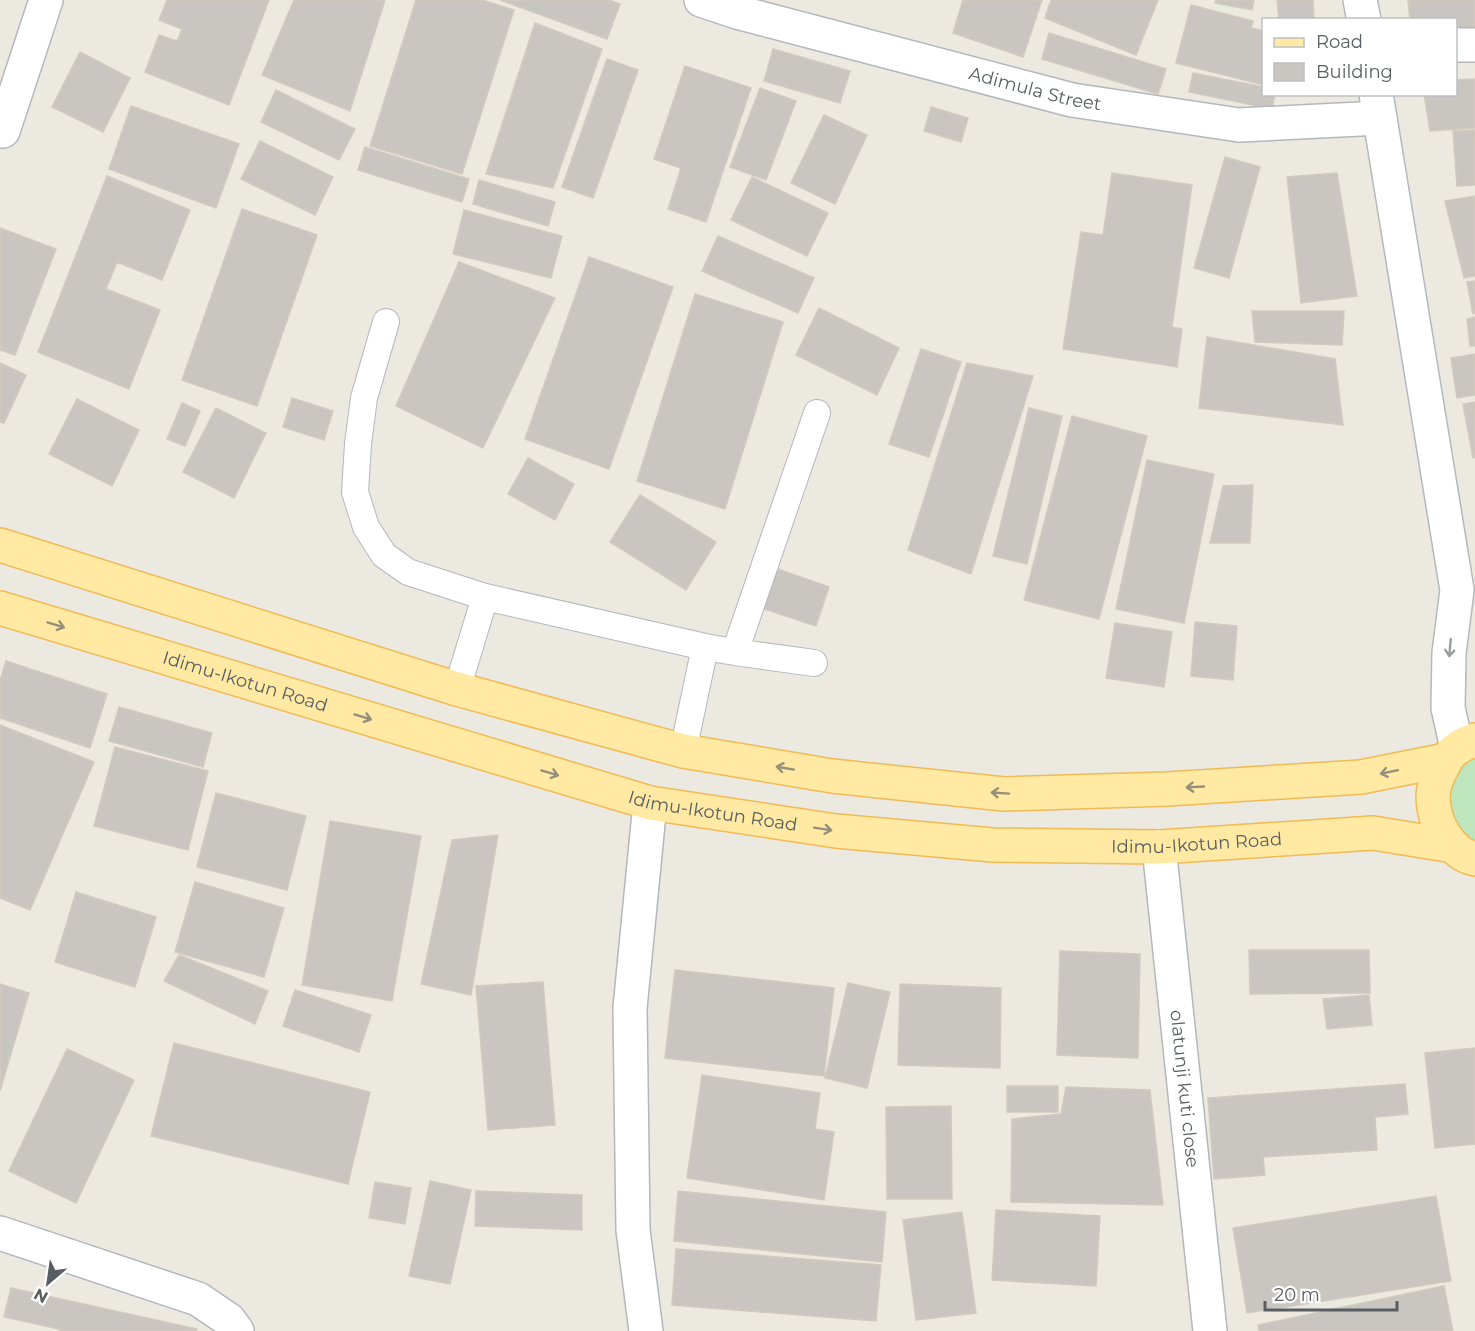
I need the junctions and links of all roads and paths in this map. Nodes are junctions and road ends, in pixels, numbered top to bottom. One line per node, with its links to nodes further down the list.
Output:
1 (46, 0): 8 (street)
2 (701, 0): 7 (street, Adimula Street)
3 (1360, 0): 4 (street)
4 (1364, 18)
5 (1457, 45): 6 (street)
6 (1475, 45)
7 (1378, 106): 12 (street)
8 (3, 131)
9 (387, 322): 13 (lane)
10 (817, 412): 17 (lane)
11 (0, 545): 19 (main road)
12 (1457, 590): 15 (street); 20 (street, one-way to 20)
13 (484, 597): 16 (lane); 19 (lane)
14 (0, 608): 22 (main road, Idimu-Ikotun Road, one-way to 22)
15 (1475, 628)
16 (705, 647): 17 (lane); 21 (lane)
17 (735, 652): 18 (lane)
18 (814, 663)
19 (457, 688): 21 (main road)
20 (1459, 749): 21 (main road, one-way to 21); 24 (main road)
21 (683, 751)
22 (650, 803): 23 (main road, Idimu-Ikotun Road, one-way to 23); 27 (street)
23 (1159, 847): 24 (main road, Idimu-Ikotun Road); 28 (street, olatunji kuti close)
24 (1464, 852)
25 (0, 1233): 26 (street)
26 (237, 1331)
27 (645, 1331)
28 (1210, 1331)

